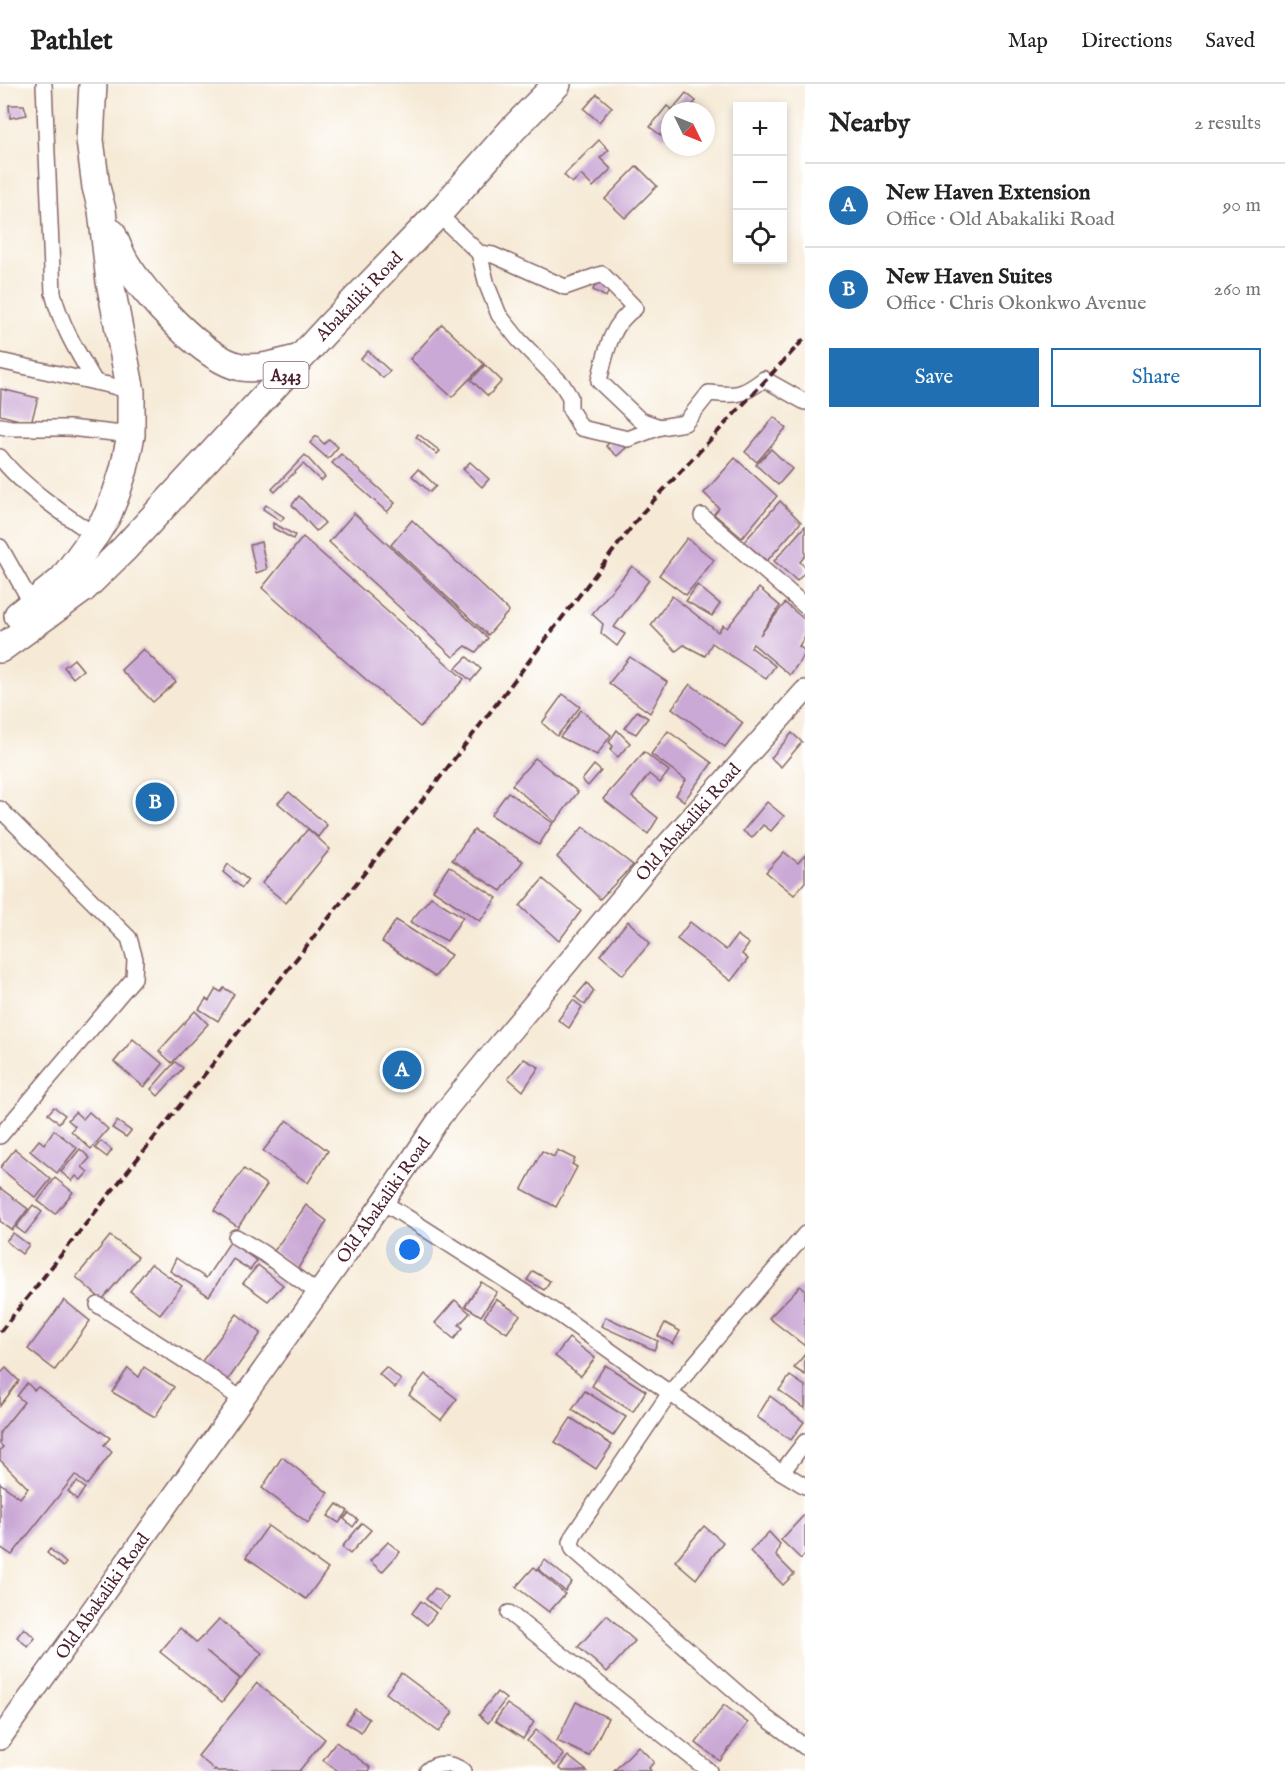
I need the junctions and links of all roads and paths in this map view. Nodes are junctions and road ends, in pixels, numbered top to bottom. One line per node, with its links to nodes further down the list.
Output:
1 (44, 84): 11 (street)
2 (93, 84): 5 (highway)
3 (107, 84): 5 (highway, A343)
4 (557, 84): 7 (highway, Abakaliki Road / A343)
5 (90, 140): 6 (highway, A343)
6 (102, 210): 9 (highway, A343); 12 (highway, A343)
7 (438, 214): 8 (street); 9 (highway, Abakaliki Road / A343)
8 (479, 253): 15 (street); 15 (street)
9 (300, 358): 24 (highway, Abakaliki Road / A343)
10 (0, 362): 11 (street)
11 (95, 382): 12 (street)
12 (131, 393): 16 (highway, A343)
13 (805, 402): 15 (street)
14 (0, 426): 16 (street)
15 (660, 427)
16 (131, 435): 19 (highway, A343)
17 (0, 457): 19 (street)
18 (702, 516): 22 (street)
19 (95, 536): 21 (highway, A343)
20 (0, 547): 21 (street)
21 (32, 604): 23 (highway, A343)
22 (805, 606)
23 (0, 628)
24 (0, 650)
25 (805, 691): 28 (main road, Old Abakaliki Road)
26 (0, 809): 27 (street)
27 (0, 1136)
28 (383, 1202): 31 (main road, Old Abakaliki Road); 33 (street)
29 (805, 1234): 33 (street)
30 (236, 1237): 31 (street)
31 (318, 1293): 34 (main road, Old Abakaliki Road)
32 (98, 1305): 34 (street)
33 (670, 1393): 36 (street); 40 (street)
34 (241, 1399): 39 (main road, Old Abakaliki Road)
35 (805, 1442): 36 (street)
36 (782, 1472): 37 (street)
37 (805, 1486)
38 (509, 1613): 43 (street)
39 (0, 1739)
40 (805, 1747)
41 (434, 1767): 42 (street)
42 (462, 1771)
43 (709, 1771)

